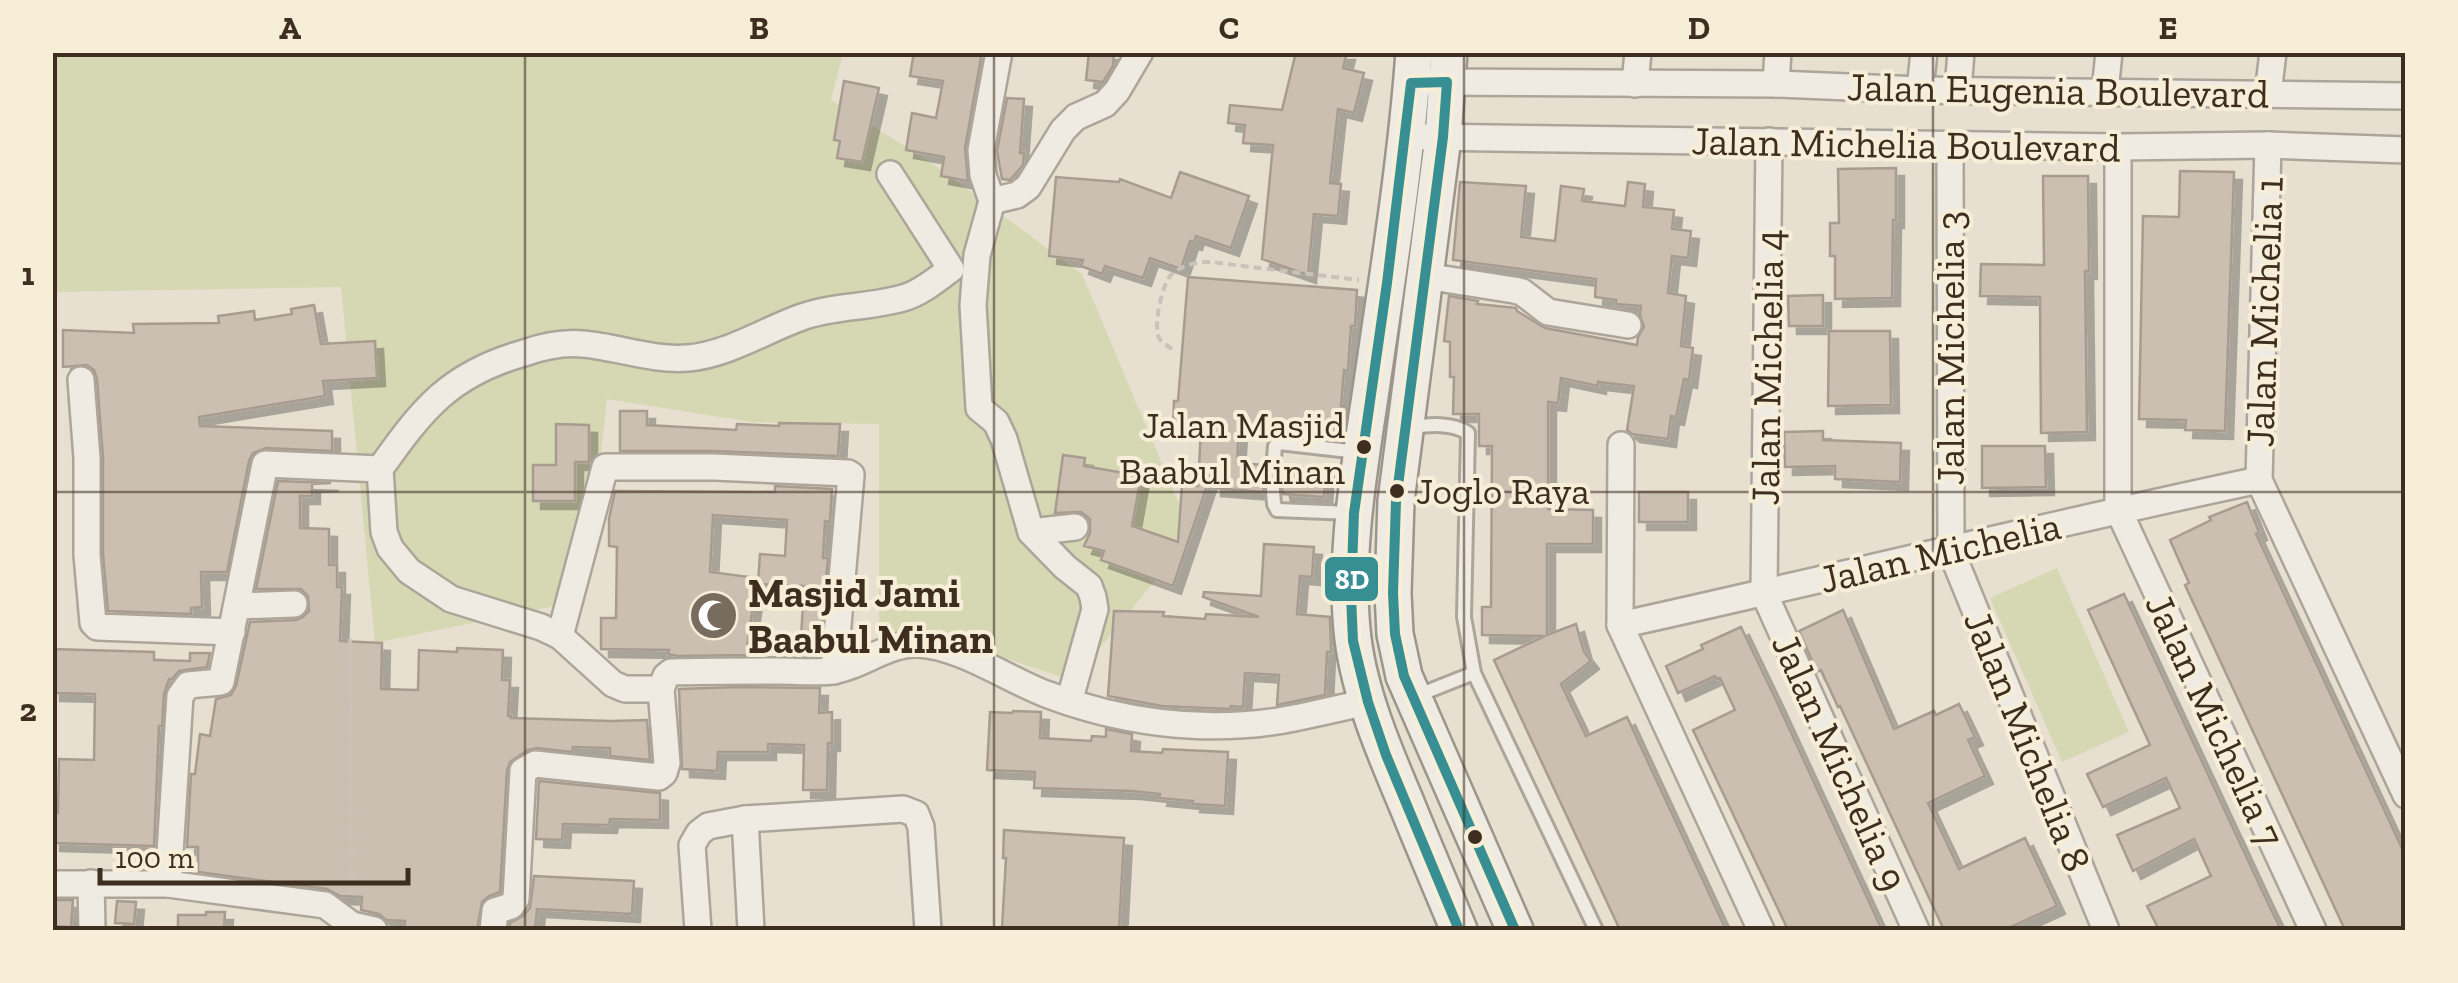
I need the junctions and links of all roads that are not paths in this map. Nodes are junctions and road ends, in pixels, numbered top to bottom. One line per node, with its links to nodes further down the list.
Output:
1 (1000, 52): 26 (street)
2 (1140, 52): 26 (street)
3 (1638, 52): 11 (street)
4 (1778, 52): 12 (street)
5 (1924, 52): 13 (street)
6 (1961, 52): 14 (street)
7 (2109, 52): 15 (street)
8 (2273, 52): 16 (street)
9 (1448, 67): 10 (street, Jalan Eugenia Boulevard); 11 (street, Jalan Eugenia Boulevard); 19 (main road)
10 (1413, 68): 18 (main road)
11 (1635, 84): 12 (street, Jalan Eugenia Boulevard)
12 (1776, 84): 13 (street, Jalan Eugenia Boulevard)
13 (1920, 90): 14 (street, Jalan Eugenia Boulevard)
14 (1958, 90): 15 (street, Jalan Eugenia Boulevard)
15 (2105, 92): 16 (street, Jalan Eugenia Boulevard)
16 (2268, 94): 17 (street, Jalan Eugenia Boulevard)
17 (2406, 96)
18 (1406, 136): 19 (street, Jalan Michelia Boulevard); 34 (main road)
19 (1443, 138): 20 (street, Jalan Michelia Boulevard); 29 (main road)
20 (1769, 142): 21 (street, Jalan Michelia Boulevard); 44 (street, Jalan Michelia 4)
21 (1950, 144): 23 (street, Jalan Michelia Boulevard); 43 (street, Jalan Michelia 3)
22 (2268, 145): 23 (street, Jalan Michelia Boulevard); 24 (street, Jalan Michelia Boulevard); 37 (street, Jalan Michelia 1)
23 (2118, 148): 39 (street)
24 (2406, 150)
25 (890, 174): 28 (street)
26 (992, 201): 27 (street)
27 (976, 255): 28 (street); 42 (street)
28 (952, 270): 36 (street)
29 (1426, 276): 30 (street); 32 (main road)
30 (1628, 324)
31 (82, 380): 48 (street)
32 (1405, 427): 51 (lane); 53 (main road)
33 (1621, 445): 47 (street)
34 (1362, 452): 35 (lane); 40 (main road)
35 (1274, 459)
36 (380, 468): 46 (street); 49 (street)
37 (2260, 480): 39 (street, Jalan Michelia); 58 (street)
38 (1273, 490): 40 (lane)
39 (2118, 510): 43 (street, Jalan Michelia); 75 (street, Jalan Michelia 7)
40 (1354, 513): 55 (main road)
41 (1075, 528): 42 (street)
42 (1031, 532): 54 (street)
43 (1951, 550): 44 (street, Jalan Michelia); 74 (street, Jalan Michelia 8)
44 (1764, 593): 47 (street, Jalan Michelia); 73 (street, Jalan Michelia 9)
45 (294, 604): 46 (street)
46 (237, 606): 48 (street)
47 (1620, 625): 72 (street)
48 (232, 632): 62 (street)
49 (560, 636): 50 (street); 52 (street)
50 (834, 671): 52 (street); 54 (street)
51 (1474, 673): 53 (lane); 71 (lane)
52 (661, 689): 65 (street)
53 (1413, 697): 56 (main road)
54 (1069, 702): 55 (street)
55 (1368, 702): 57 (main road)
56 (1429, 736): 57 (main road); 70 (main road)
57 (1386, 755): 69 (main road)
58 (2406, 796)
59 (744, 819): 66 (street); 67 (street); 68 (street)
60 (91, 883): 61 (street); 62 (street); 64 (street)
61 (52, 884)
62 (168, 884): 63 (street)
63 (360, 929)
64 (92, 930)
65 (494, 930)
66 (698, 930)
67 (752, 930)
68 (928, 930)
69 (1459, 930)
70 (1515, 930)
71 (1596, 930)
72 (1761, 930)
73 (1916, 930)
74 (2106, 930)
75 (2313, 930)

